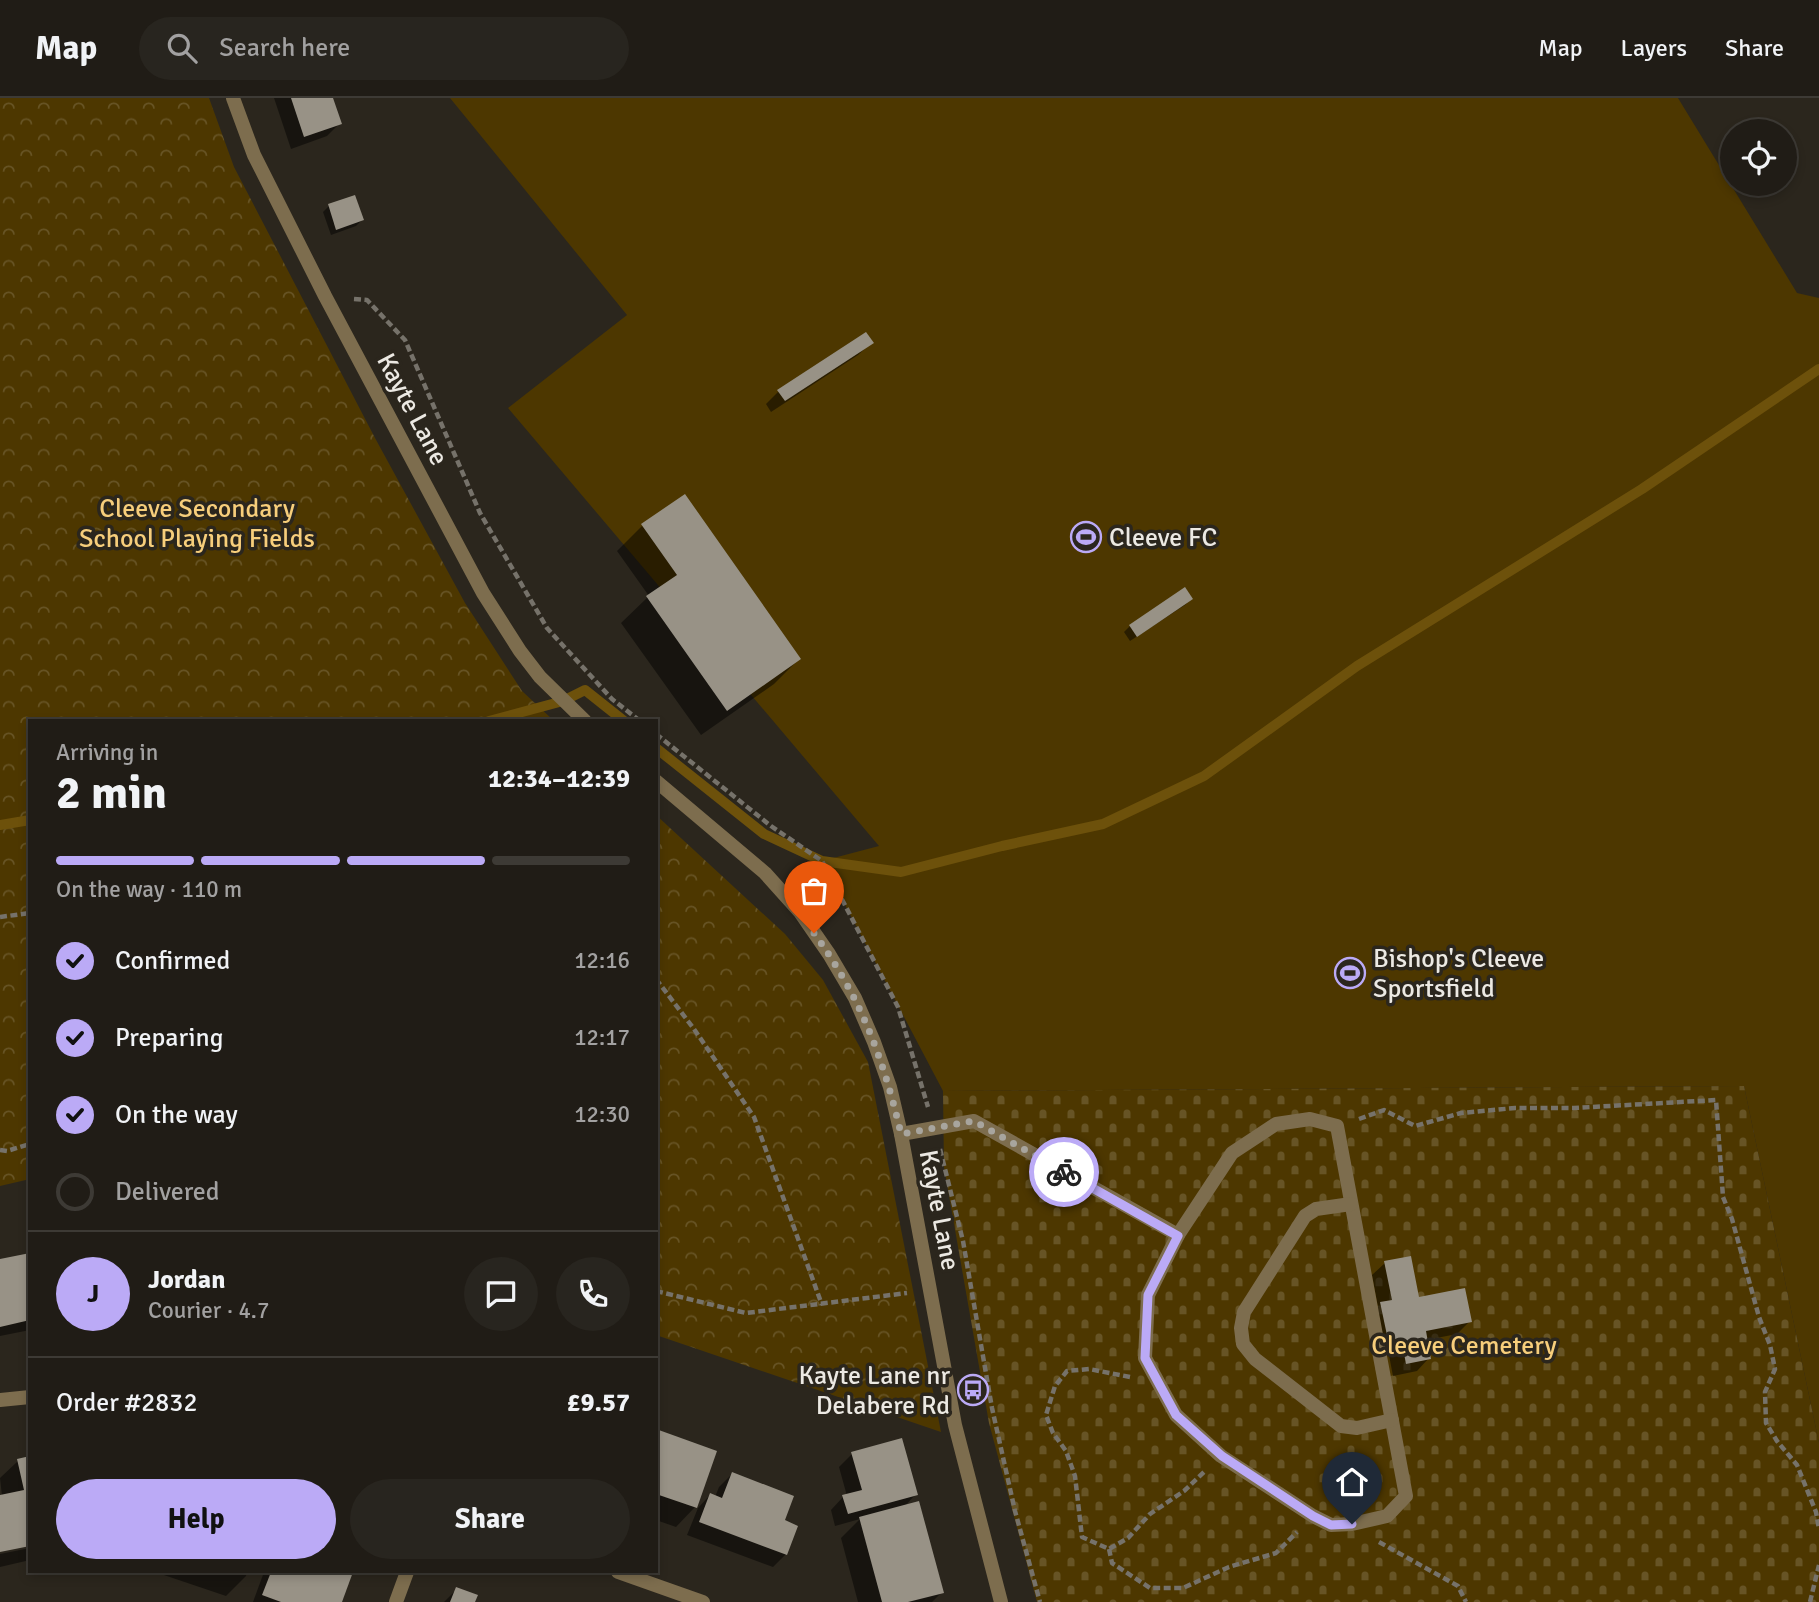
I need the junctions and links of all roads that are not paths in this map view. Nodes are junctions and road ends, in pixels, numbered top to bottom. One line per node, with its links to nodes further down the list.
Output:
1 (233, 98): 2 (street, Kayte Lane)
2 (582, 719)
3 (658, 783): 4 (street, Kayte Lane)
4 (901, 1134): 6 (street); 14 (street, Kayte Lane)
5 (1351, 1204): 6 (street); 9 (street); 9 (street)
6 (1178, 1236): 9 (street)
7 (28, 1397): 8 (street)
8 (0, 1400)
9 (1392, 1420)
10 (407, 1573): 12 (street)
11 (621, 1573): 13 (street)
12 (396, 1602)
13 (703, 1602)
14 (1001, 1602)

